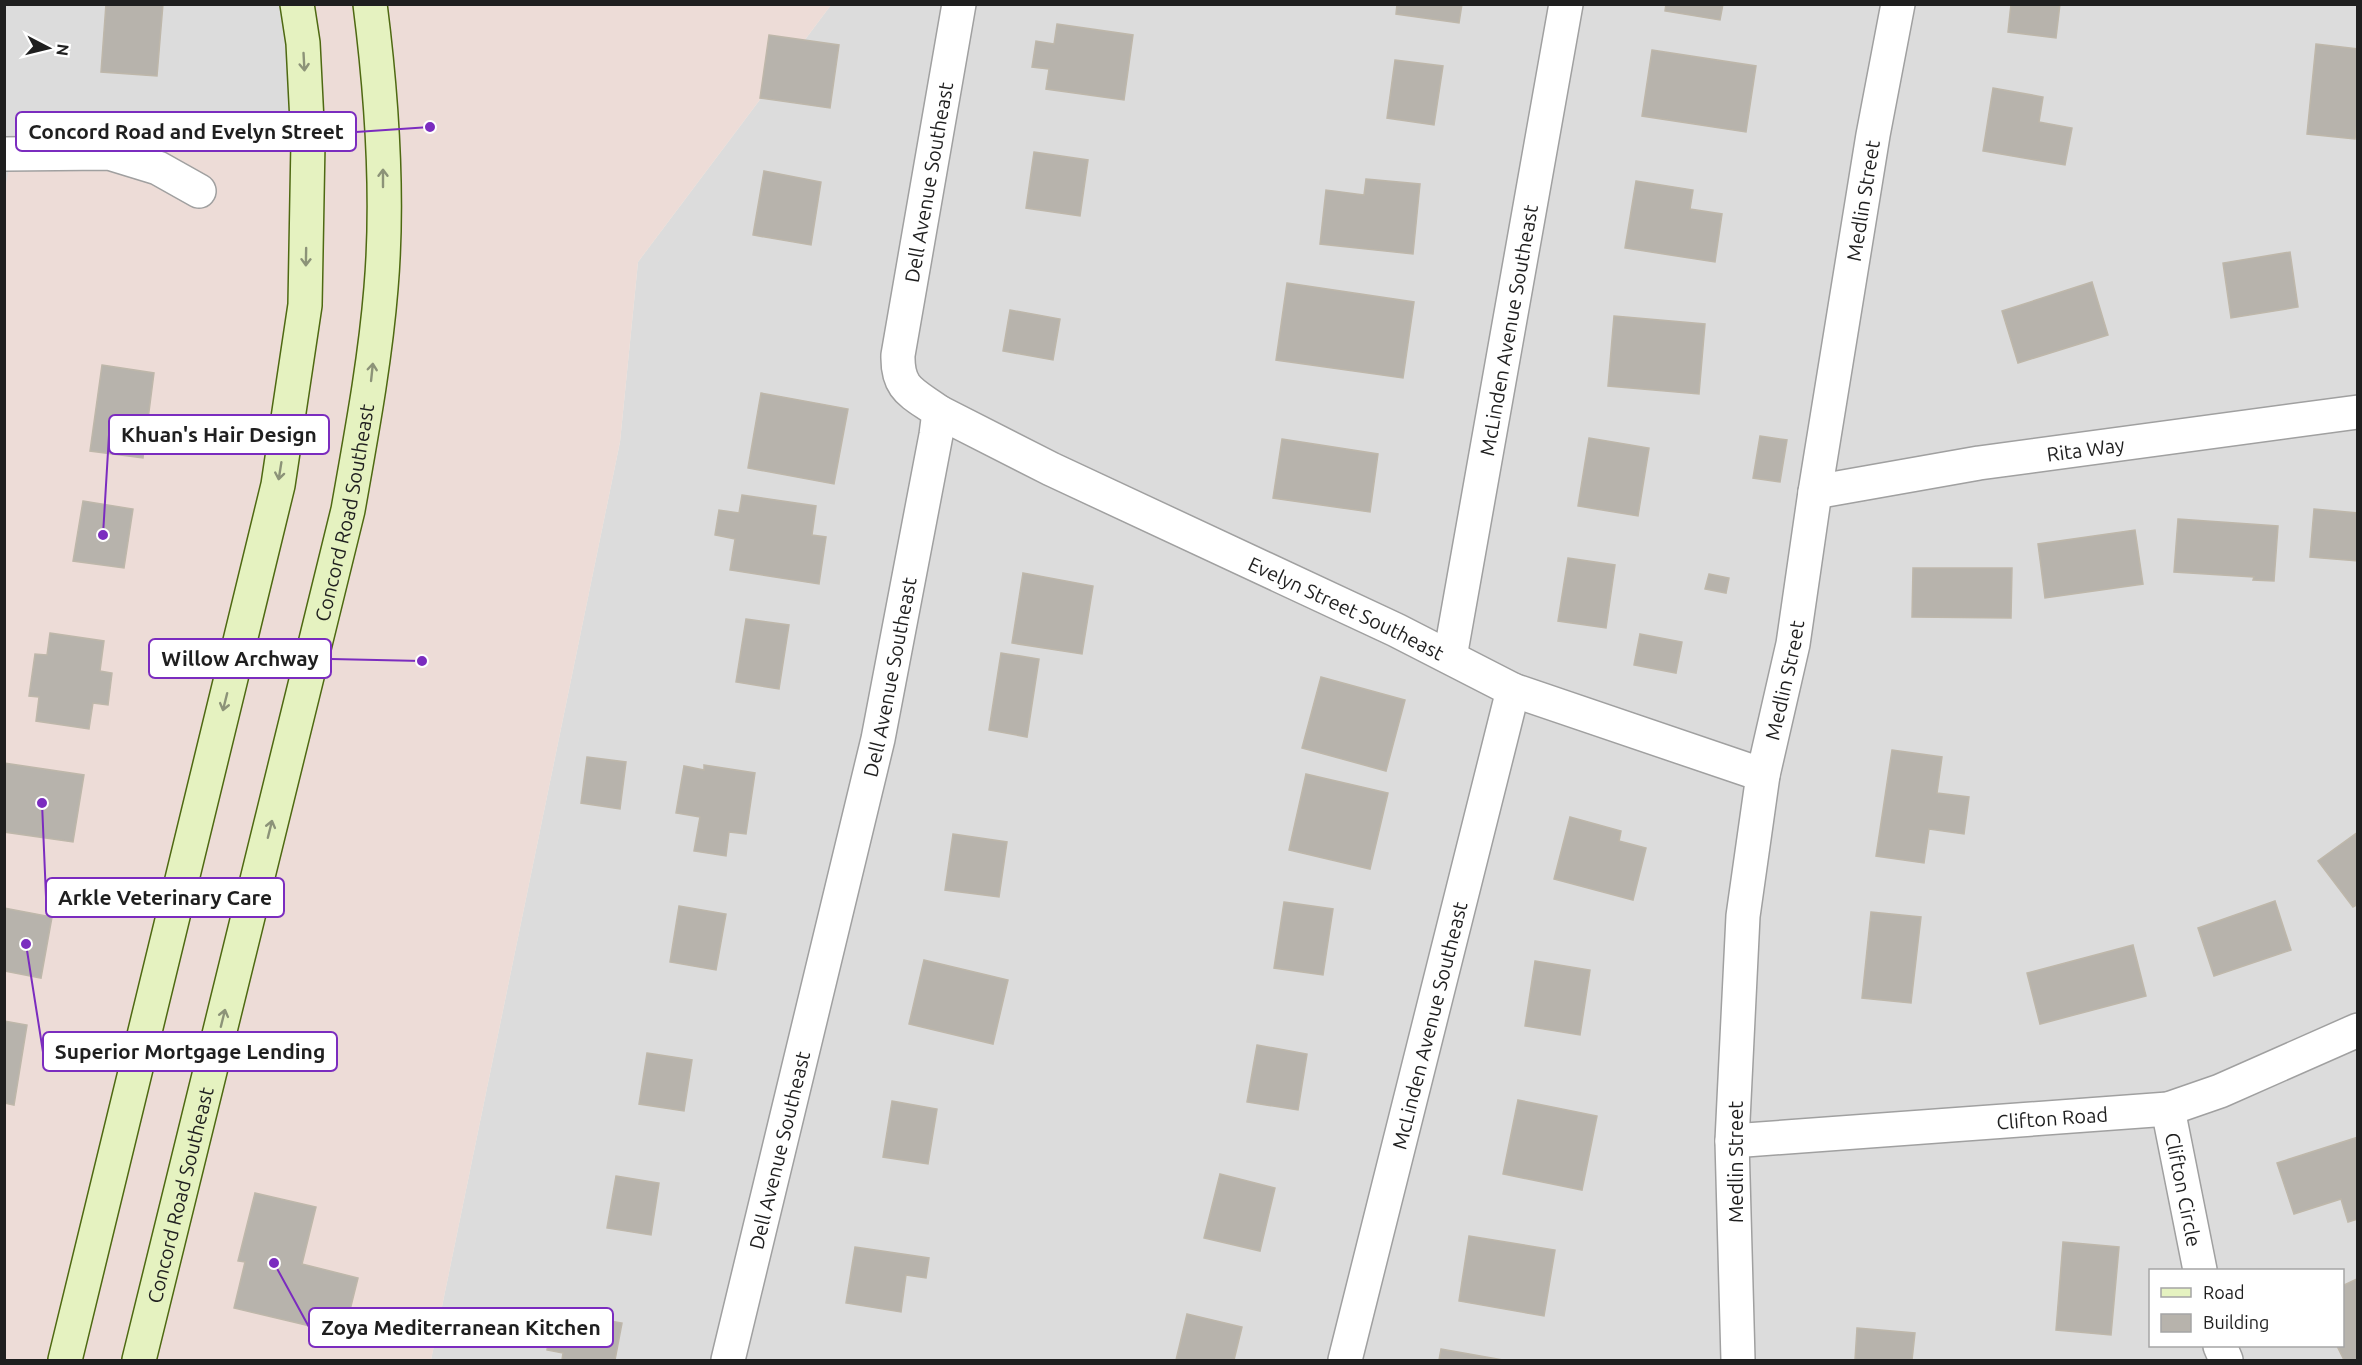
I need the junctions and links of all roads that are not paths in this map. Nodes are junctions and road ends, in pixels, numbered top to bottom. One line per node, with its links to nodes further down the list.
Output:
1 (297, 4): 18 (main road, one-way to 18)
2 (370, 4): 19 (main road, Concord Road Southeast, one-way to 2)
3 (959, 4): 8 (street, Dell Avenue Southeast)
4 (1566, 4): 11 (street, McLinden Avenue Southeast)
5 (1898, 4): 10 (street, Medlin Street)
6 (4, 154): 7 (street)
7 (199, 191)
8 (939, 412): 11 (street, Evelyn Street Southeast); 20 (street, Dell Avenue Southeast)
9 (2358, 412): 10 (street, Rita Way)
10 (1815, 492): 13 (street, Medlin Street)
11 (1450, 657): 12 (street, Evelyn Street Southeast)
12 (1513, 690): 13 (street, Evelyn Street Southeast); 21 (street, McLinden Avenue Southeast)
13 (1762, 775): 16 (street, Medlin Street)
14 (2358, 1030): 15 (street, Clifton Road)
15 (2168, 1108): 16 (street, Clifton Road); 17 (street, Clifton Circle)
16 (1732, 1141): 22 (street, Medlin Street)
17 (2200, 1269)
18 (65, 1360)
19 (139, 1360)
20 (728, 1360)
21 (1345, 1360)
22 (1738, 1360)

